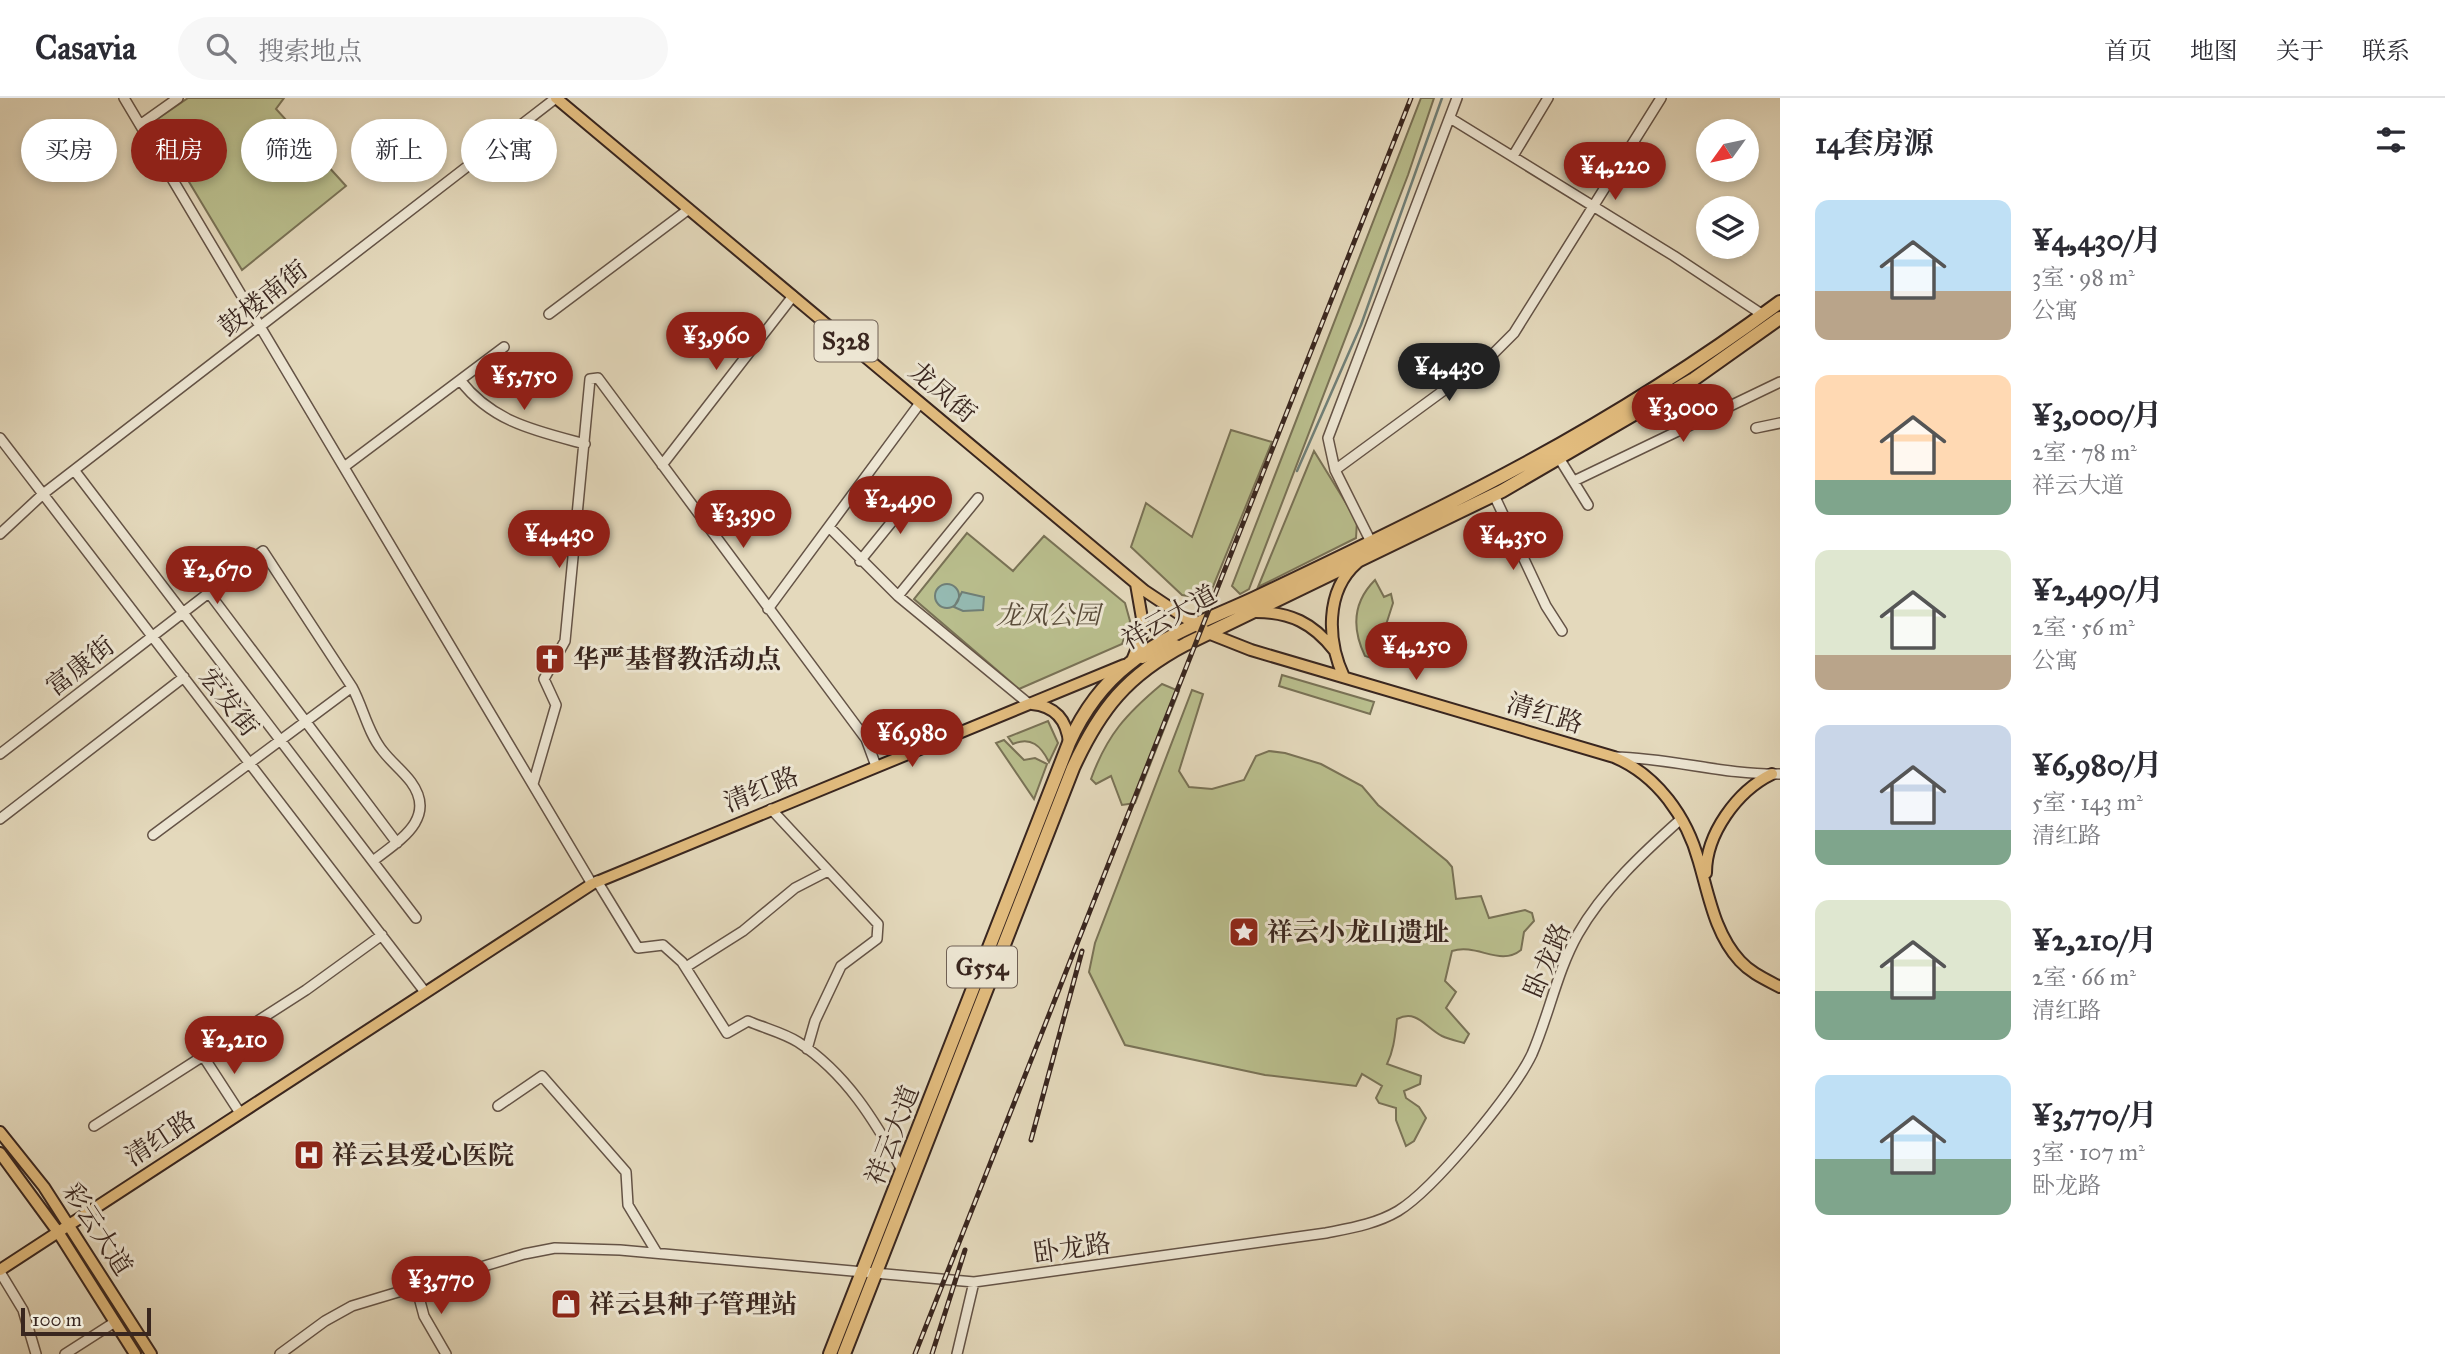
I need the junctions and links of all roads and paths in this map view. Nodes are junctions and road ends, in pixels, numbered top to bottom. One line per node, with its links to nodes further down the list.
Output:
1 (124, 98): 8 (street)
2 (178, 98): 9 (street)
3 (556, 98): 13 (main road, 龙凤街 / S328); 18 (street, 鼓楼南街)
4 (1457, 98): 7 (street)
5 (1548, 98): 10 (street)
6 (1661, 98): 12 (street)
7 (1450, 118): 10 (street); 31 (street)
8 (136, 119)
9 (148, 119)
10 (1513, 156): 12 (street)
11 (174, 182): 18 (street)
12 (1594, 207): 17 (street); 31 (street)
13 (689, 209): 14 (main road, 龙凤街 / S328); 16 (street)
14 (793, 296): 22 (main road, 龙凤街 / S328); 28 (street)
15 (1780, 302): 17 (highway, 祥云大道 / G554)
16 (549, 314)
17 (1771, 319): 27 (highway, 祥云大道 / G554); 40 (highway, 祥云大道 / G554)
18 (260, 327): 29 (street); 30 (street, 鼓楼南街)
19 (504, 347): 20 (street)
20 (460, 380): 26 (street); 29 (street)
21 (1780, 382): 32 (street)
22 (920, 403): 38 (street); 43 (main road, 龙凤街 / S328)
23 (1780, 423): 24 (street)
24 (1756, 428)
25 (0, 438): 34 (street, 宏发街)
26 (585, 444): 28 (street); 67 (street)
27 (1559, 458): 32 (street); 35 (highway, 祥云大道 / G554)
28 (662, 465): 46 (street)
29 (344, 467): 67 (street)
30 (74, 470): 34 (street, 鼓楼南街); 48 (street)
31 (1335, 470): 40 (street)
32 (1573, 481): 37 (street)
33 (916, 492): 41 (street)
34 (43, 495): 39 (street, 鼓楼南街); 52 (street, 宏发街)
35 (1494, 495): 42 (highway, 祥云大道 / G554); 50 (street)
36 (978, 498): 45 (street)
37 (1588, 505)
38 (828, 527): 41 (street); 46 (street)
39 (0, 534)
40 (1371, 542): 49 (highway, 祥云大道 / G554)
41 (860, 561): 45 (street)
42 (1358, 562): 47 (highway, 祥云大道 / G554); 53 (main road)
43 (1136, 584): 49 (main road, 龙凤街 / S328); 54 (main road)
44 (209, 593): 48 (street, 富康街); 57 (street, 富康街); 59 (street)
45 (898, 596): 58 (street)
46 (768, 609): 65 (street)
47 (1256, 612): 51 (highway, 祥云大道 / G554); 53 (main road)
48 (183, 613): 52 (street, 富康街); 60 (street)
49 (1194, 625): 51 (main road, 龙凤街 / S328); 54 (highway, 祥云大道 / G554)
50 (1562, 631)
51 (1208, 633): 54 (main road, 清红路); 56 (main road, 清红路); 94 (highway, 祥云大道 / G554)
52 (152, 636): 55 (street, 宏发街); 62 (street, 富康街)
53 (1335, 652): 56 (main road)
54 (1129, 663): 58 (main road, 清红路); 61 (highway, 祥云大道 / G554)
55 (184, 677): 64 (street, 宏发街); 69 (street)
56 (1343, 677): 63 (main road, 清红路)
57 (352, 687): 59 (street); 72 (street)
58 (1029, 704): 61 (main road); 65 (main road, 清红路)
59 (306, 722): 60 (street); 72 (street)
60 (280, 740): 64 (street); 73 (street)
61 (1069, 743): 89 (highway, 祥云大道 / G554)
62 (0, 754)
63 (1614, 757): 66 (street); 70 (main road, 清红路)
64 (250, 763): 71 (street); 78 (street, 宏发街)
65 (876, 766): 68 (main road, 清红路)
66 (1776, 774): 76 (main road)
67 (533, 784): 75 (street)
68 (771, 809): 74 (street); 75 (main road, 清红路)
69 (0, 819)
70 (1681, 819): 76 (main road, 清红路); 95 (street, 卧龙路)
71 (153, 835)
72 (397, 843): 73 (street)
73 (373, 861): 77 (street)
74 (828, 872): 79 (street); 82 (street)
75 (594, 883): 79 (street); 81 (main road, 清红路)
76 (1708, 893): 80 (main road, 清红路)
77 (416, 918)
78 (382, 935): 81 (street, 宏发街); 83 (street)
79 (685, 967): 82 (street)
80 (1780, 987)
81 (425, 992): 85 (main road, 清红路)
82 (807, 1049): 89 (street)
83 (203, 1056): 85 (street); 86 (street)
84 (498, 1106): 92 (street)
85 (240, 1113): 90 (main road, 清红路)
86 (94, 1126)
87 (0, 1132): 90 (main road, 彩云大道)
88 (0, 1153): 91 (main road, 彩云大道)
89 (902, 1170): 94 (highway, 祥云大道 / G554)
90 (69, 1224): 91 (main road, 清红路); 101 (main road, 彩云大道)
91 (58, 1232): 93 (main road, 清红路); 97 (main road, 彩云大道)
92 (657, 1253): 94 (street, 卧龙路); 96 (street, 卧龙路)
93 (0, 1271): 98 (street)
94 (869, 1273): 95 (street, 卧龙路); 104 (highway, 祥云大道 / G554); 105 (highway, 祥云大道 / G554)
95 (974, 1282): 106 (street)
96 (416, 1286): 102 (street, 卧龙路); 103 (street)
97 (115, 1322): 99 (street); 100 (main road, 彩云大道)
98 (36, 1354)
99 (65, 1354)
100 (135, 1354)
101 (151, 1354)
102 (280, 1354)
103 (446, 1354)
104 (830, 1354)
105 (844, 1354)
106 (957, 1354)

